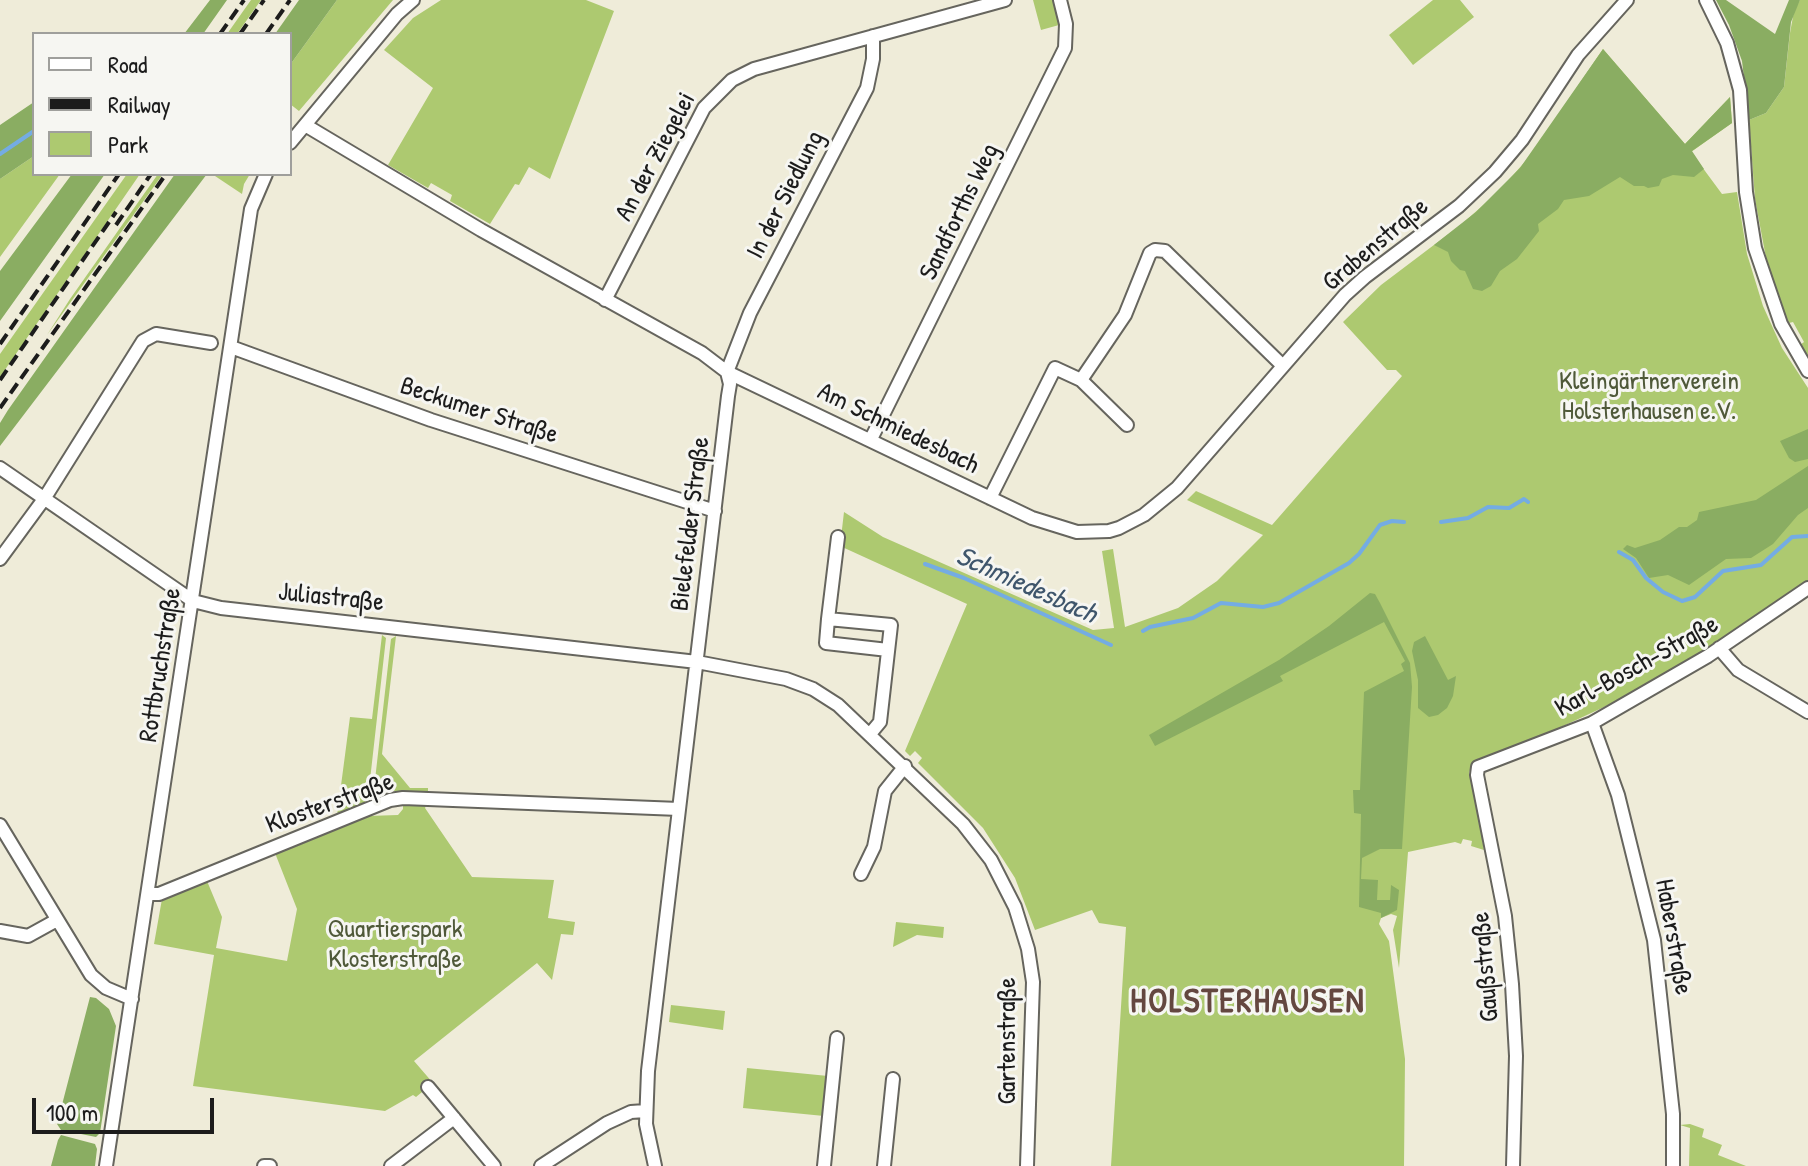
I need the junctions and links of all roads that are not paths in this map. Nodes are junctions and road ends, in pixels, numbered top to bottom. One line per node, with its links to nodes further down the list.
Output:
1 (413, 0): 7 (street)
2 (1005, 0): 6 (street, An der Ziegelei)
3 (1060, 0): 18 (street, Sandforths Weg)
4 (1627, 0): 13 (street, Grabenstraße)
5 (1706, 0): 14 (street)
6 (873, 36): 10 (street, An der Ziegelei); 15 (street, In der Siedlung)
7 (305, 125): 8 (street); 10 (street)
8 (292, 141)
9 (265, 176): 12 (street, Rottbruchstraße)
10 (605, 300): 15 (street)
11 (211, 343): 21 (street)
12 (231, 347): 22 (street, Beckumer Straße); 27 (street, Rottbruchstraße)
13 (1283, 366): 16 (street); 23 (street, Grabenstraße)
14 (1808, 371)
15 (727, 372): 18 (street, Am Schmiedesbach); 22 (street, Bielefelder Straße)
16 (1081, 380): 17 (street); 20 (street)
17 (1127, 425)
18 (871, 439): 20 (street, Am Schmiedesbach)
19 (0, 468): 21 (street, Juliastraße)
20 (990, 498): 23 (street, Am Schmiedesbach)
21 (44, 499): 25 (street); 27 (street, Juliastraße)
22 (715, 511): 31 (street, Bielefelder Straße)
23 (1050, 526)
24 (838, 537): 28 (street)
25 (0, 559)
26 (1808, 588): 29 (street, Karl-Bosch-Straße)
27 (193, 601): 31 (street, Juliastraße); 40 (street, Rottbruchstraße)
28 (828, 619): 30 (street); 30 (street)
29 (1719, 648): 32 (street); 33 (street, Karl-Bosch-Straße)
30 (888, 650): 34 (street)
31 (697, 662): 34 (street, Gartenstraße); 37 (street, Bielefelder Straße)
32 (1808, 712)
33 (1592, 723): 36 (street, Karl-Bosch-Straße); 60 (street, Haberstraße)
34 (870, 734): 35 (street, Gartenstraße)
35 (905, 766): 39 (street); 58 (street, Gartenstraße)
36 (1478, 767): 59 (street, Gaußstraße)
37 (679, 809): 40 (street, Klosterstraße); 47 (street, Bielefelder Straße)
38 (0, 825): 41 (street)
39 (861, 874)
40 (148, 894): 43 (street, Rottbruchstraße)
41 (57, 920): 42 (street); 43 (street)
42 (0, 931)
43 (132, 999): 49 (street, Rottbruchstraße)
44 (837, 1038): 56 (street)
45 (893, 1079): 57 (street)
46 (428, 1087): 48 (street)
47 (645, 1111): 54 (street); 55 (street, Bielefelder Straße)
48 (454, 1118): 52 (street); 53 (street)
49 (106, 1166)
50 (264, 1166): 51 (street)
51 (270, 1166)
52 (391, 1166)
53 (494, 1166)
54 (541, 1166)
55 (655, 1166)
56 (824, 1166)
57 (884, 1166)
58 (1027, 1166)
59 (1513, 1166)
60 (1673, 1166)

